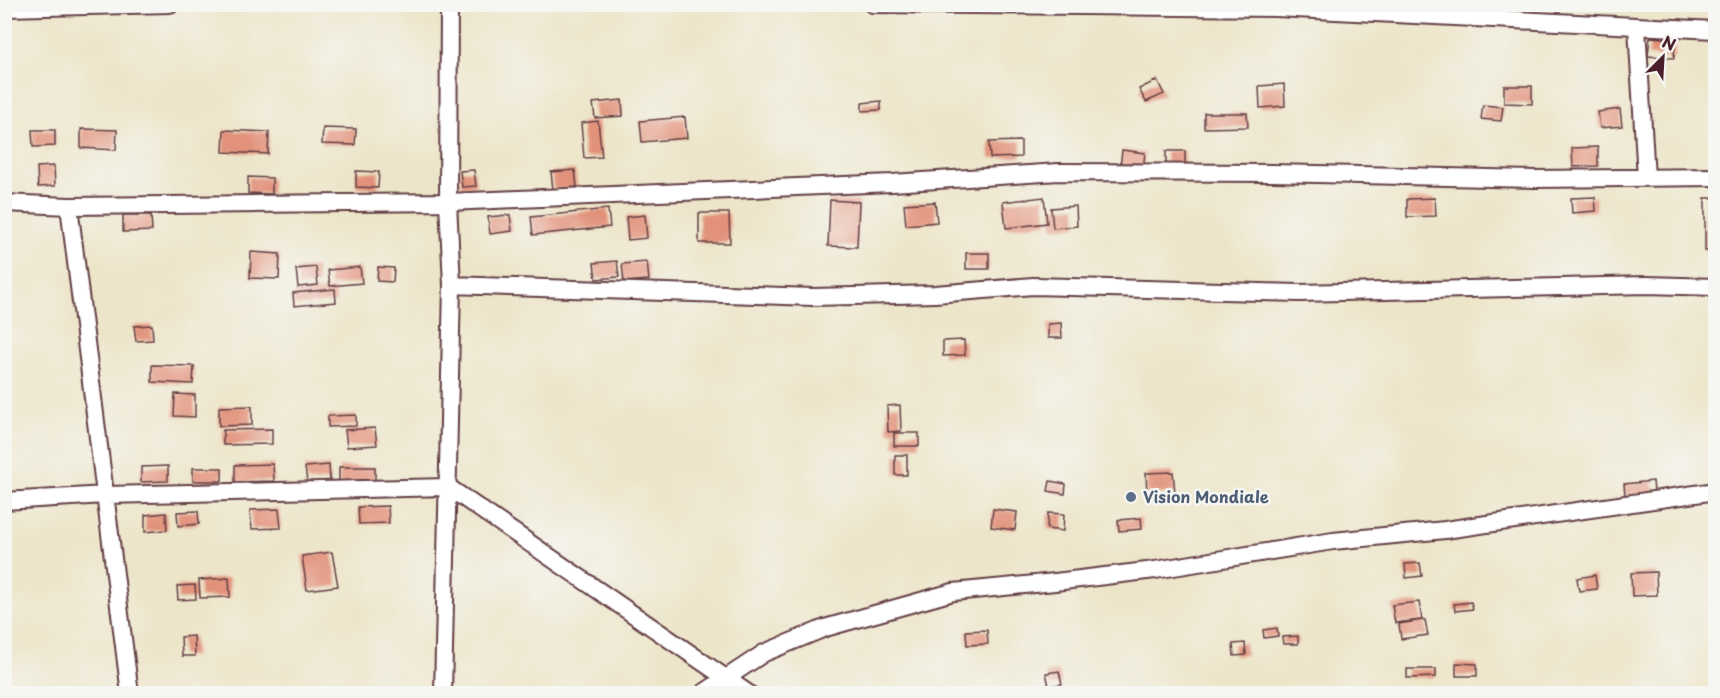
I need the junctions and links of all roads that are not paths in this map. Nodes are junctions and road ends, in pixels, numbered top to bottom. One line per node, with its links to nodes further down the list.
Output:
1 (170, 4): 5 (street)
2 (449, 4): 10 (street)
3 (872, 4): 4 (street)
4 (1278, 6): 6 (street)
5 (4, 8)
6 (1637, 27): 7 (street); 9 (street)
7 (1715, 30)
8 (1716, 177): 9 (street)
9 (1646, 178): 10 (street)
10 (448, 202): 12 (street); 13 (street)
11 (4, 203): 12 (street)
12 (69, 206): 17 (street)
13 (452, 285): 14 (street); 15 (street)
14 (1716, 287)
15 (448, 487): 17 (street); 19 (street); 21 (street)
16 (1716, 491): 19 (street)
17 (106, 495): 18 (street); 20 (street)
18 (4, 501)
19 (726, 678): 22 (street); 23 (street)
20 (130, 693)
21 (442, 693)
22 (702, 693)
23 (749, 693)

